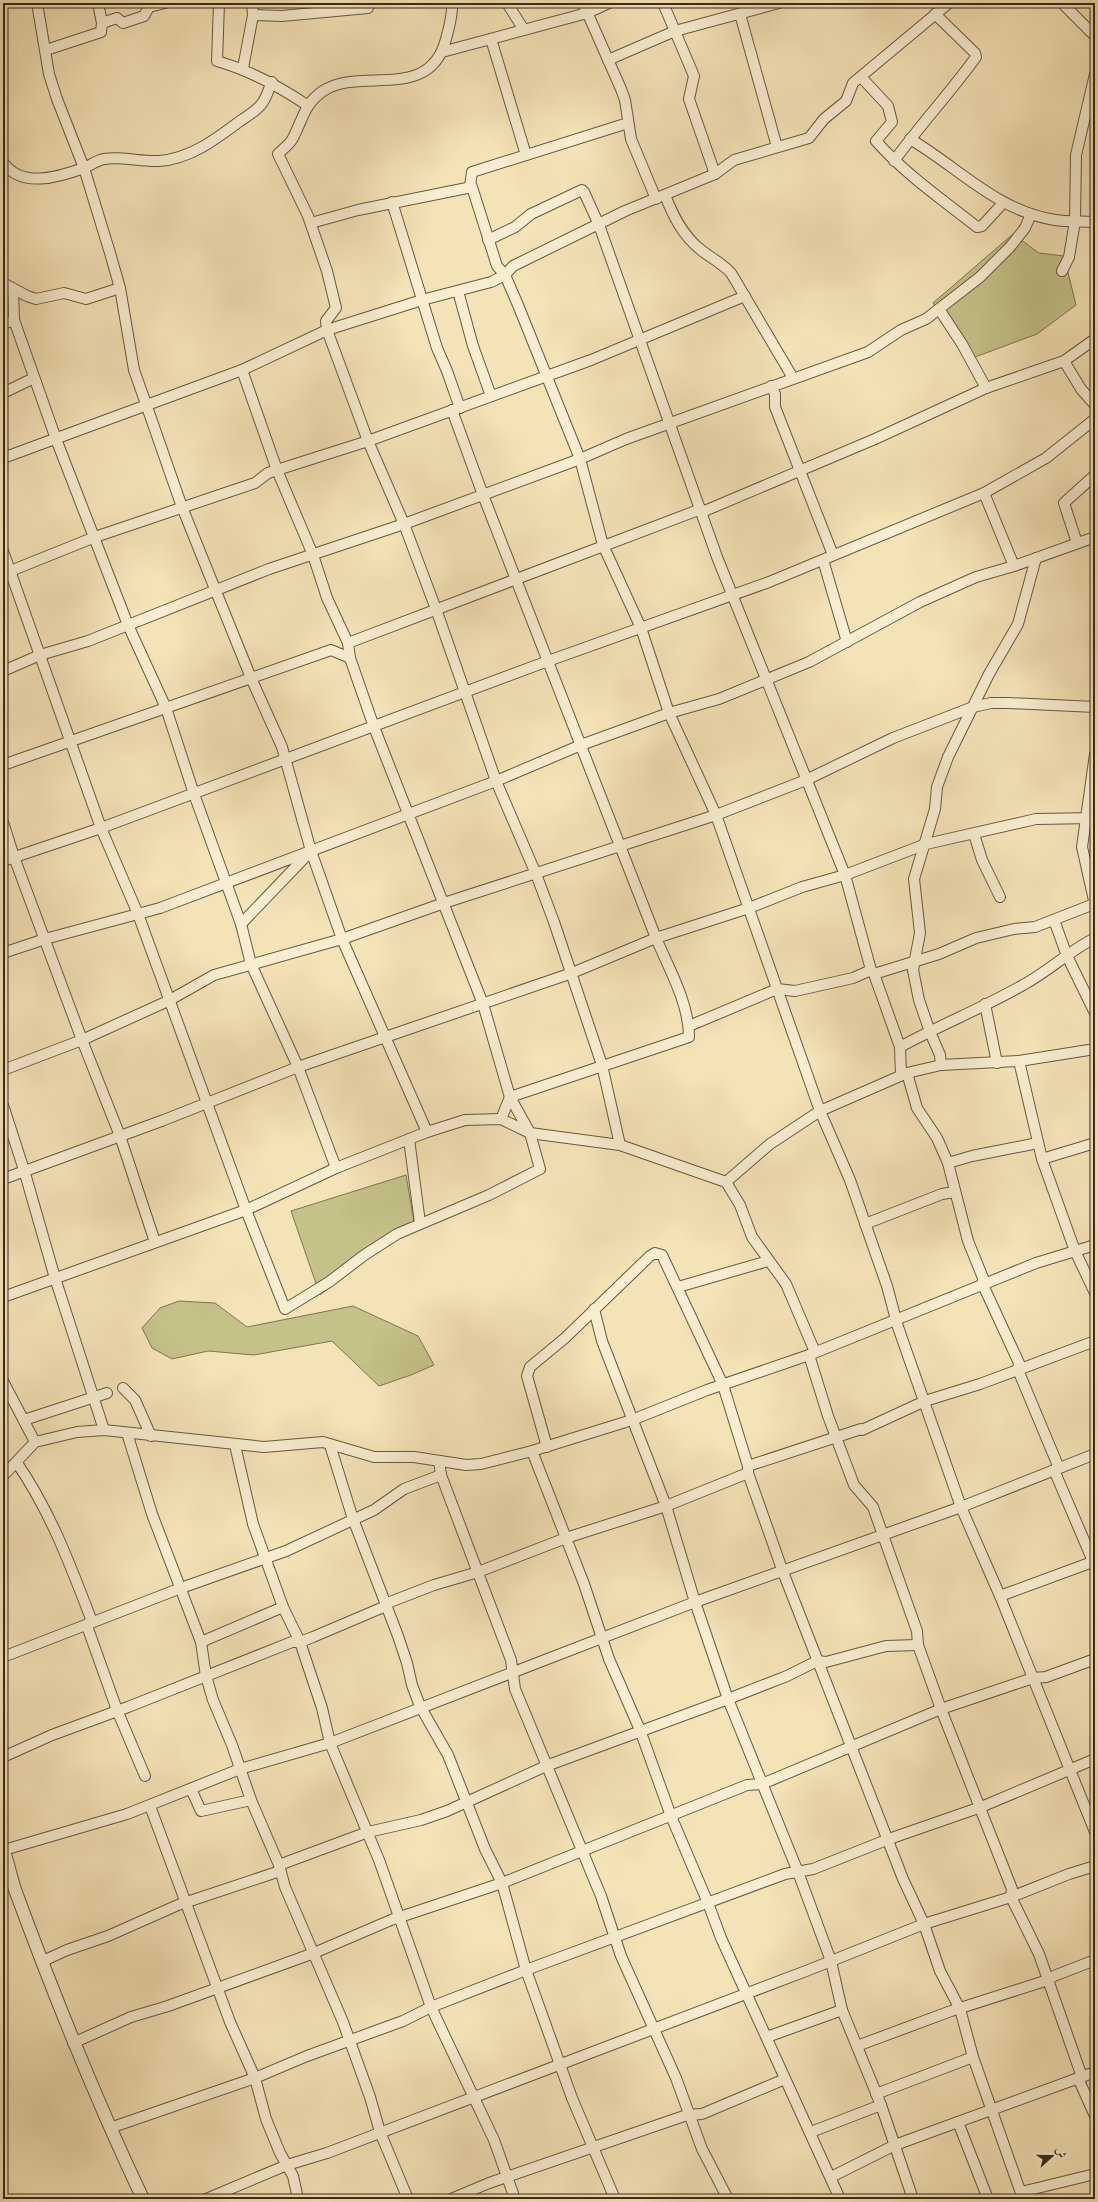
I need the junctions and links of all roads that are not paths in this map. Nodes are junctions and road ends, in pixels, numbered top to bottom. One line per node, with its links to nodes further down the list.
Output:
1 (37, 3): 24 (street)
2 (98, 3): 19 (street)
3 (165, 3): 19 (street)
4 (219, 3): 27 (street)
5 (252, 3): 18 (street)
6 (452, 3): 25 (street)
7 (507, 3): 20 (street)
8 (583, 3): 15 (street)
9 (609, 3): 15 (street)
10 (663, 3): 21 (street)
11 (779, 3): 16 (street)
12 (949, 3): 17 (street)
13 (1062, 3): 22 (street)
14 (368, 8): 18 (street)
15 (588, 13): 20 (street); 26 (street)
16 (740, 14): 21 (street); 34 (street)
17 (935, 14): 29 (street); 33 (street)
18 (253, 15): 27 (street)
19 (102, 23): 24 (street)
20 (524, 30): 23 (street)
21 (675, 31): 26 (street); 39 (street)
22 (1095, 36)
23 (491, 39): 25 (street); 35 (street)
24 (46, 50): 38 (street)
25 (442, 52): 31 (street)
26 (608, 60): 32 (street)
27 (243, 68): 30 (street)
28 (1095, 74): 45 (street)
29 (861, 77): 34 (street); 36 (street)
30 (272, 82): 31 (street); 38 (street)
31 (307, 105): 47 (street)
32 (628, 123): 35 (street); 41 (street)
33 (910, 139): 36 (street); 43 (street)
34 (777, 147): 39 (street)
35 (526, 155): 40 (street)
36 (894, 161): 43 (street)
37 (3, 162): 38 (street)
38 (84, 168): 53 (street)
39 (715, 174): 41 (street)
40 (470, 186): 42 (street); 49 (street)
41 (661, 198): 48 (street); 56 (street)
42 (392, 202): 47 (street); 57 (street)
43 (1003, 203): 44 (street)
44 (1030, 214): 45 (street); 58 (street)
45 (1075, 221): 46 (street); 50 (street)
46 (1095, 222)
47 (311, 224): 61 (street)
48 (599, 225): 49 (street); 51 (street); 63 (street)
49 (488, 240): 51 (street)
50 (1062, 271)
51 (505, 274): 55 (street); 66 (street)
52 (3, 283): 54 (street)
53 (120, 288): 54 (street); 73 (street)
54 (13, 289): 59 (street)
55 (458, 291): 57 (street); 72 (street)
56 (745, 296): 63 (street); 68 (street)
57 (422, 300): 61 (street); 75 (street)
58 (939, 309): 68 (street); 70 (street)
59 (14, 320): 60 (street); 67 (street)
60 (3, 324)
61 (327, 330): 65 (street); 79 (street)
62 (1095, 339): 64 (street)
63 (639, 341): 66 (street); 77 (street)
64 (1064, 361): 70 (street); 74 (street)
65 (242, 370): 73 (street); 82 (street)
66 (545, 375): 72 (street); 81 (street)
67 (34, 378): 71 (street); 78 (street)
68 (793, 378): 69 (street)
69 (771, 386): 77 (street); 83 (street)
70 (986, 388): 83 (street)
71 (3, 393)
72 (491, 396): 75 (street)
73 (146, 404): 78 (street); 87 (street)
74 (1095, 405)
75 (456, 409): 79 (street); 86 (street)
76 (1095, 419): 85 (street)
77 (670, 424): 81 (street); 88 (street)
78 (56, 439): 80 (street); 90 (street)
79 (368, 440): 82 (street); 89 (street)
80 (3, 458)
81 (580, 458): 86 (street); 93 (street)
82 (277, 470): 87 (street); 95 (street)
83 (801, 470): 88 (street); 96 (street)
84 (1095, 475): 92 (street)
85 (984, 492): 96 (street); 99 (street)
86 (483, 495): 89 (street); 101 (street)
87 (182, 507): 90 (street); 102 (street)
88 (701, 511): 93 (street); 103 (street)
89 (404, 524): 95 (street); 104 (street)
90 (95, 537): 100 (street); 105 (street)
91 (1095, 537): 92 (street)
92 (1077, 543): 97 (street)
93 (603, 545): 101 (street); 106 (street)
94 (3, 552): 100 (street)
95 (313, 555): 102 (street); 108 (street)
96 (833, 555): 98 (street)
97 (1036, 558): 99 (street); 116 (street)
98 (823, 560): 103 (street); 107 (street)
99 (1014, 566): 107 (street)
100 (7, 572): 109 (street)
101 (517, 578): 104 (street); 111 (street)
102 (215, 590): 105 (street); 113 (street)
103 (733, 597): 106 (street); 114 (street)
104 (436, 609): 108 (street); 115 (street)
105 (128, 625): 109 (street); 118 (street)
106 (640, 628): 111 (street); 119 (street)
107 (846, 642): 114 (street)
108 (348, 643): 110 (street)
109 (40, 656): 112 (street); 121 (street)
110 (350, 658): 113 (street); 120 (street)
111 (548, 661): 115 (street); 122 (street)
112 (3, 672)
113 (251, 678): 118 (street); 124 (street)
114 (766, 680): 119 (street); 126 (street)
115 (464, 693): 120 (street); 127 (street)
116 (973, 707): 117 (street); 126 (street); 135 (street)
117 (1095, 707)
118 (166, 708): 121 (street); 128 (street)
119 (670, 713): 122 (street); 130 (street)
120 (374, 727): 124 (street); 129 (street)
121 (70, 742): 125 (street); 133 (street)
122 (581, 745): 127 (street); 136 (street)
123 (1095, 754): 131 (street)
124 (285, 760): 128 (street); 137 (street)
125 (3, 765)
126 (806, 780): 130 (street); 141 (street)
127 (496, 781): 129 (street); 140 (street)
128 (194, 794): 133 (street); 142 (street)
129 (408, 814): 137 (street); 144 (street)
130 (716, 815): 136 (street); 146 (street)
131 (1090, 818): 134 (street); 145 (street)
132 (3, 822): 138 (street)
133 (101, 828): 138 (street); 147 (street)
134 (974, 834): 135 (street); 143 (street)
135 (926, 844): 141 (street); 156 (street)
136 (620, 846): 140 (street); 150 (street)
137 (311, 851): 142 (street); 149 (street); 153 (street)
138 (14, 857): 139 (street); 152 (street)
139 (3, 861)
140 (536, 874): 144 (street); 159 (street)
141 (845, 875): 146 (street); 158 (street)
142 (224, 882): 147 (street); 149 (street)
143 (1000, 898)
144 (444, 902): 153 (street); 162 (street)
145 (1095, 904): 148 (street)
146 (749, 908): 150 (street); 160 (street)
147 (138, 914): 152 (street); 161 (street)
148 (1054, 920): 155 (street); 156 (street)
149 (241, 924): 157 (street)
150 (656, 938): 159 (street); 165 (street)
151 (1095, 938): 155 (street)
152 (45, 939): 154 (street); 168 (street)
153 (342, 940): 157 (street); 167 (street)
154 (3, 953)
155 (1067, 956): 163 (street); 164 (street)
156 (914, 962): 158 (street); 166 (street)
157 (251, 964): 161 (street); 175 (street)
158 (873, 972): 160 (street); 169 (street)
159 (572, 973): 162 (street); 173 (street)
160 (778, 989): 165 (street); 181 (street)
161 (168, 1000): 168 (street); 179 (street)
162 (483, 1004): 167 (street); 178 (street)
163 (985, 1004): 166 (street); 172 (street)
164 (1095, 1013)
165 (689, 1026): 173 (street)
166 (930, 1032): 169 (street); 174 (street)
167 (385, 1038): 175 (street); 183 (street)
168 (82, 1040): 176 (street); 185 (street)
169 (900, 1047): 177 (street)
170 (1095, 1050): 171 (street)
171 (1019, 1061): 172 (street); 187 (street)
172 (997, 1063): 174 (street)
173 (602, 1065): 178 (street); 189 (street)
174 (941, 1065): 177 (street)
175 (298, 1067): 179 (street); 192 (street)
176 (3, 1070)
177 (904, 1074): 181 (street); 191 (street)
178 (510, 1097): 182 (street); 184 (street)
179 (208, 1103): 185 (street); 197 (street)
180 (3, 1105): 193 (street)
181 (820, 1111): 195 (street); 199 (street)
182 (502, 1119): 183 (street); 184 (street)
183 (427, 1132): 186 (street)
184 (530, 1133): 189 (street); 198 (street)
185 (120, 1136): 193 (street); 200 (street)
186 (409, 1139): 192 (street); 198 (street)
187 (1038, 1143): 190 (street); 191 (street)
188 (1095, 1143): 190 (street)
189 (620, 1145): 195 (street)
190 (1042, 1159): 202 (street)
191 (948, 1163): 196 (street)
192 (336, 1168): 197 (street)
193 (24, 1170): 194 (street); 204 (street)
194 (3, 1179)
195 (726, 1182): 203 (street)
196 (955, 1192): 199 (street); 205 (street)
197 (246, 1210): 198 (street); 200 (street)
198 (420, 1223)
199 (865, 1224): 210 (street)
200 (155, 1242): 204 (street)
201 (1095, 1245): 202 (street)
202 (1075, 1251): 205 (street); 207 (street)
203 (768, 1261): 206 (street); 212 (street)
204 (55, 1278): 208 (street); 218 (street)
205 (983, 1285): 210 (street); 213 (street)
206 (678, 1287): 209 (street); 215 (street)
207 (1095, 1293)
208 (3, 1297)
209 (594, 1309): 221 (street); 229 (street)
210 (896, 1318): 212 (street); 219 (street)
211 (1095, 1341): 213 (street)
212 (812, 1353): 215 (street); 225 (street)
213 (1018, 1370): 219 (street); 235 (street)
214 (3, 1381): 220 (street)
215 (723, 1385): 221 (street); 234 (street)
216 (124, 1388): 224 (street)
217 (107, 1393): 218 (street)
218 (94, 1397): 220 (street); 222 (street)
219 (925, 1401): 225 (street); 239 (street)
220 (24, 1420): 226 (street)
221 (632, 1420): 229 (street); 238 (street)
222 (104, 1430): 223 (street); 226 (street)
223 (127, 1433): 224 (street); 247 (street)
224 (151, 1436): 227 (street)
225 (837, 1438): 234 (street); 241 (street)
226 (35, 1442): 233 (street)
227 (236, 1445): 228 (street); 243 (street)
228 (330, 1445): 232 (street); 240 (street)
229 (547, 1447): 230 (street)
230 (532, 1451): 232 (street); 242 (street)
231 (1095, 1454): 235 (street)
232 (439, 1461): 236 (street)
233 (17, 1463): 237 (street); 252 (street)
234 (748, 1469): 238 (street); 246 (street)
235 (1056, 1469): 239 (street); 244 (street)
236 (441, 1475): 240 (street); 245 (street)
237 (3, 1476)
238 (666, 1506): 242 (street); 249 (street)
239 (961, 1507): 241 (street); 248 (street)
240 (353, 1519): 243 (street); 250 (street)
241 (882, 1536): 246 (street); 256 (street)
242 (566, 1538): 245 (street); 253 (street)
243 (266, 1557): 247 (street); 251 (street)
244 (1095, 1563): 248 (street)
245 (478, 1572): 250 (street); 260 (street)
246 (783, 1572): 249 (street); 259 (street)
247 (181, 1588): 252 (street); 254 (street)
248 (1000, 1596): 262 (street)
249 (695, 1602): 253 (street); 263 (street)
250 (386, 1606): 255 (street); 264 (street)
251 (283, 1607): 254 (street); 255 (street)
252 (87, 1626): 257 (street); 266 (street)
253 (603, 1638): 260 (street); 267 (street)
254 (201, 1642): 261 (street)
255 (300, 1642): 261 (street); 268 (street)
256 (918, 1645): 259 (street); 265 (street)
257 (3, 1657)
258 (1095, 1659): 262 (street)
259 (817, 1661): 263 (street); 269 (street)
260 (512, 1674): 264 (street); 272 (street)
261 (206, 1676): 266 (street); 273 (street)
262 (1034, 1678): 265 (street); 274 (street)
263 (728, 1699): 267 (street); 276 (street)
264 (420, 1706): 268 (street); 279 (street)
265 (941, 1709): 269 (street); 281 (street)
266 (117, 1710): 270 (street); 275 (street)
267 (640, 1730): 272 (street); 282 (street)
268 (330, 1743): 273 (street); 283 (street)
269 (851, 1746): 276 (street); 285 (street)
270 (3, 1757)
271 (1095, 1759): 274 (street)
272 (546, 1766): 279 (street); 287 (street)
273 (240, 1769): 277 (street); 278 (street)
274 (1071, 1769): 281 (street); 284 (street)
275 (145, 1776)
276 (762, 1784): 282 (street); 290 (street)
277 (191, 1789): 278 (street); 280 (street)
278 (251, 1800): 289 (street)
279 (466, 1801): 283 (street); 291 (street)
280 (150, 1806): 286 (street); 293 (street)
281 (981, 1807): 285 (street); 292 (street)
282 (671, 1816): 287 (street); 294 (street)
283 (368, 1832): 289 (street); 295 (street)
284 (1095, 1832)
285 (888, 1839): 290 (street); 296 (street)
286 (3, 1850): 300 (street)
287 (582, 1851): 291 (street); 297 (street)
288 (1095, 1866): 292 (street)
289 (279, 1868): 293 (street); 298 (street)
290 (798, 1872): 294 (street); 301 (street)
291 (502, 1883): 295 (street); 302 (street)
292 (1011, 1897): 296 (street); 303 (street)
293 (187, 1902): 300 (street); 304 (street)
294 (708, 1903): 297 (street); 305 (street)
295 (400, 1918): 298 (street); 306 (street)
296 (924, 1924): 301 (street); 307 (street)
297 (614, 1936): 302 (street); 309 (street)
298 (314, 1953): 304 (street); 311 (street)
299 (1095, 1960): 303 (street)
300 (43, 1961): 312 (street)
301 (831, 1961): 305 (street); 308 (street)
302 (526, 1970): 306 (street); 315 (street)
303 (1048, 1980): 307 (street); 317 (street)
304 (218, 1987): 312 (street); 318 (street)
305 (746, 1994): 309 (street); 310 (street)
306 (431, 2007): 311 (street); 321 (street)
307 (960, 2009): 313 (street); 314 (street)
308 (842, 2010): 310 (street); 313 (street)
309 (654, 2028): 315 (street); 324 (street)
310 (767, 2037): 319 (street)
311 (348, 2041): 318 (street); 328 (street)
312 (73, 2043): 327 (street)
313 (857, 2046): 320 (street)
314 (973, 2057): 320 (street); 323 (street)
315 (560, 2065): 321 (street); 331 (street)
316 (1095, 2072): 317 (street)
317 (1080, 2077): 323 (street); 325 (street)
318 (256, 2078): 327 (street); 332 (street)
319 (785, 2079): 324 (street); 329 (street)
320 (876, 2094): 322 (street)
321 (473, 2097): 328 (street); 335 (street)
322 (881, 2105): 329 (street); 330 (street)
323 (992, 2108): 326 (street); 336 (street)
324 (687, 2115): 331 (street); 344 (street)
325 (1095, 2116)
326 (958, 2122): 330 (street); 347 (street)
327 (110, 2128): 337 (street)
328 (380, 2132): 332 (street); 340 (street)
329 (811, 2132): 334 (street)
330 (895, 2145): 334 (street); 346 (street)
331 (594, 2147): 335 (street); 343 (street)
332 (287, 2165): 338 (street); 339 (street)
333 (1095, 2174): 336 (street)
334 (831, 2177): 345 (street)
335 (507, 2178): 341 (street); 342 (street)
336 (1022, 2196)
337 (143, 2199)
338 (206, 2199)
339 (298, 2199)
340 (408, 2199)
341 (451, 2199)
342 (515, 2199)
343 (615, 2199)
344 (728, 2199)
345 (840, 2199)
346 (913, 2199)
347 (988, 2199)

